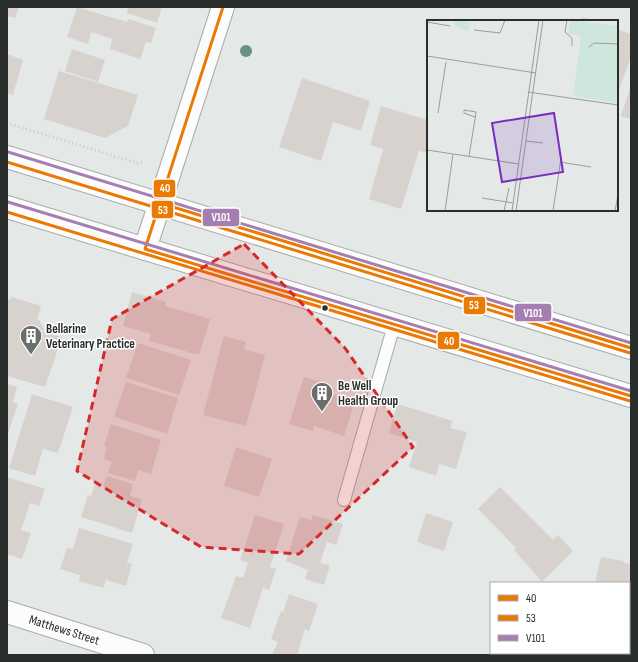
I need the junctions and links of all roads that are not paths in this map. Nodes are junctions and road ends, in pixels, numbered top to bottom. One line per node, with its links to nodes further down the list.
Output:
1 (223, 7): 3 (main road)
2 (7, 157): 3 (main road)
3 (160, 203): 5 (main road); 7 (main road)
4 (7, 207): 5 (main road)
5 (145, 249): 6 (main road)
6 (394, 324): 8 (main road); 9 (lane)
7 (631, 348)
8 (631, 396)
9 (344, 500)
10 (7, 612): 11 (main road, Matthews Street)
11 (110, 650): 12 (main road, Matthews Street)
12 (144, 655)

